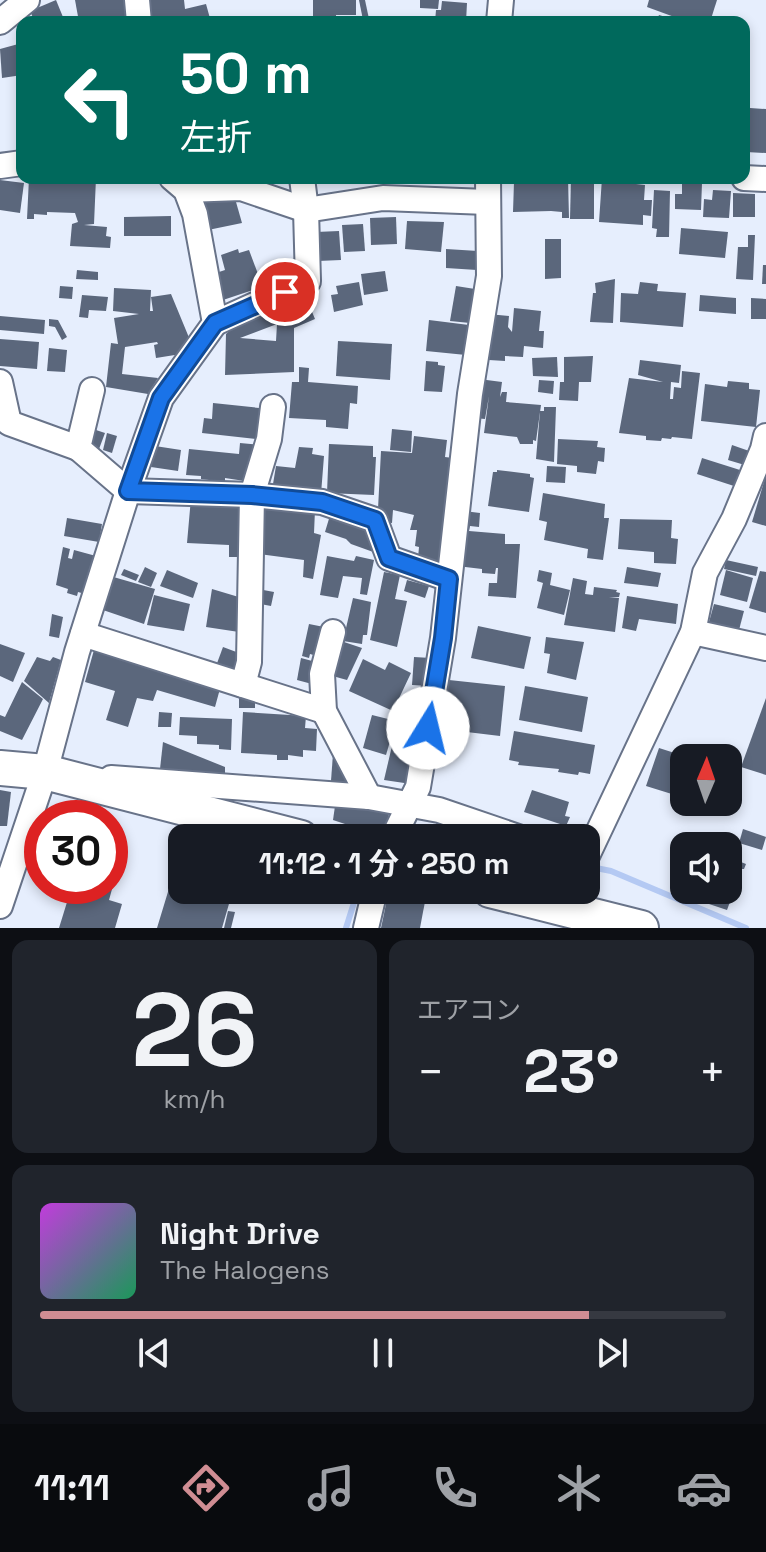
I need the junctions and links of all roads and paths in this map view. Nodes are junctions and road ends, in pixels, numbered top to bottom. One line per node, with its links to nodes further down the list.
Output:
1 (27, 0): 2 (street)
2 (0, 22)
3 (179, 184): 6 (street); 7 (street)
4 (303, 184): 6 (street)
5 (487, 190): 6 (street); 15 (street)
6 (306, 210): 7 (street)
7 (215, 323): 13 (street)
8 (0, 382): 12 (street)
9 (92, 390): 12 (street)
10 (273, 407): 14 (street)
11 (766, 436): 17 (street)
12 (78, 448): 13 (street)
13 (128, 491): 14 (street); 18 (street)
14 (252, 495): 15 (street); 20 (street)
15 (449, 579): 25 (street)
16 (333, 632): 21 (street)
17 (693, 632): 19 (street); 29 (street)
18 (83, 634): 20 (street); 23 (street)
19 (766, 648)
20 (243, 685): 21 (street)
21 (324, 711): 24 (street)
22 (0, 768): 23 (main road)
23 (45, 772): 24 (street); 26 (main road); 32 (street)
24 (369, 797): 25 (street)
25 (409, 804): 27 (street); 28 (street)
26 (247, 824)
27 (400, 824)
28 (480, 824)
29 (600, 828)
30 (372, 904): 33 (street)
31 (584, 904): 34 (main road)
32 (0, 906)
33 (366, 928)
34 (641, 928)

